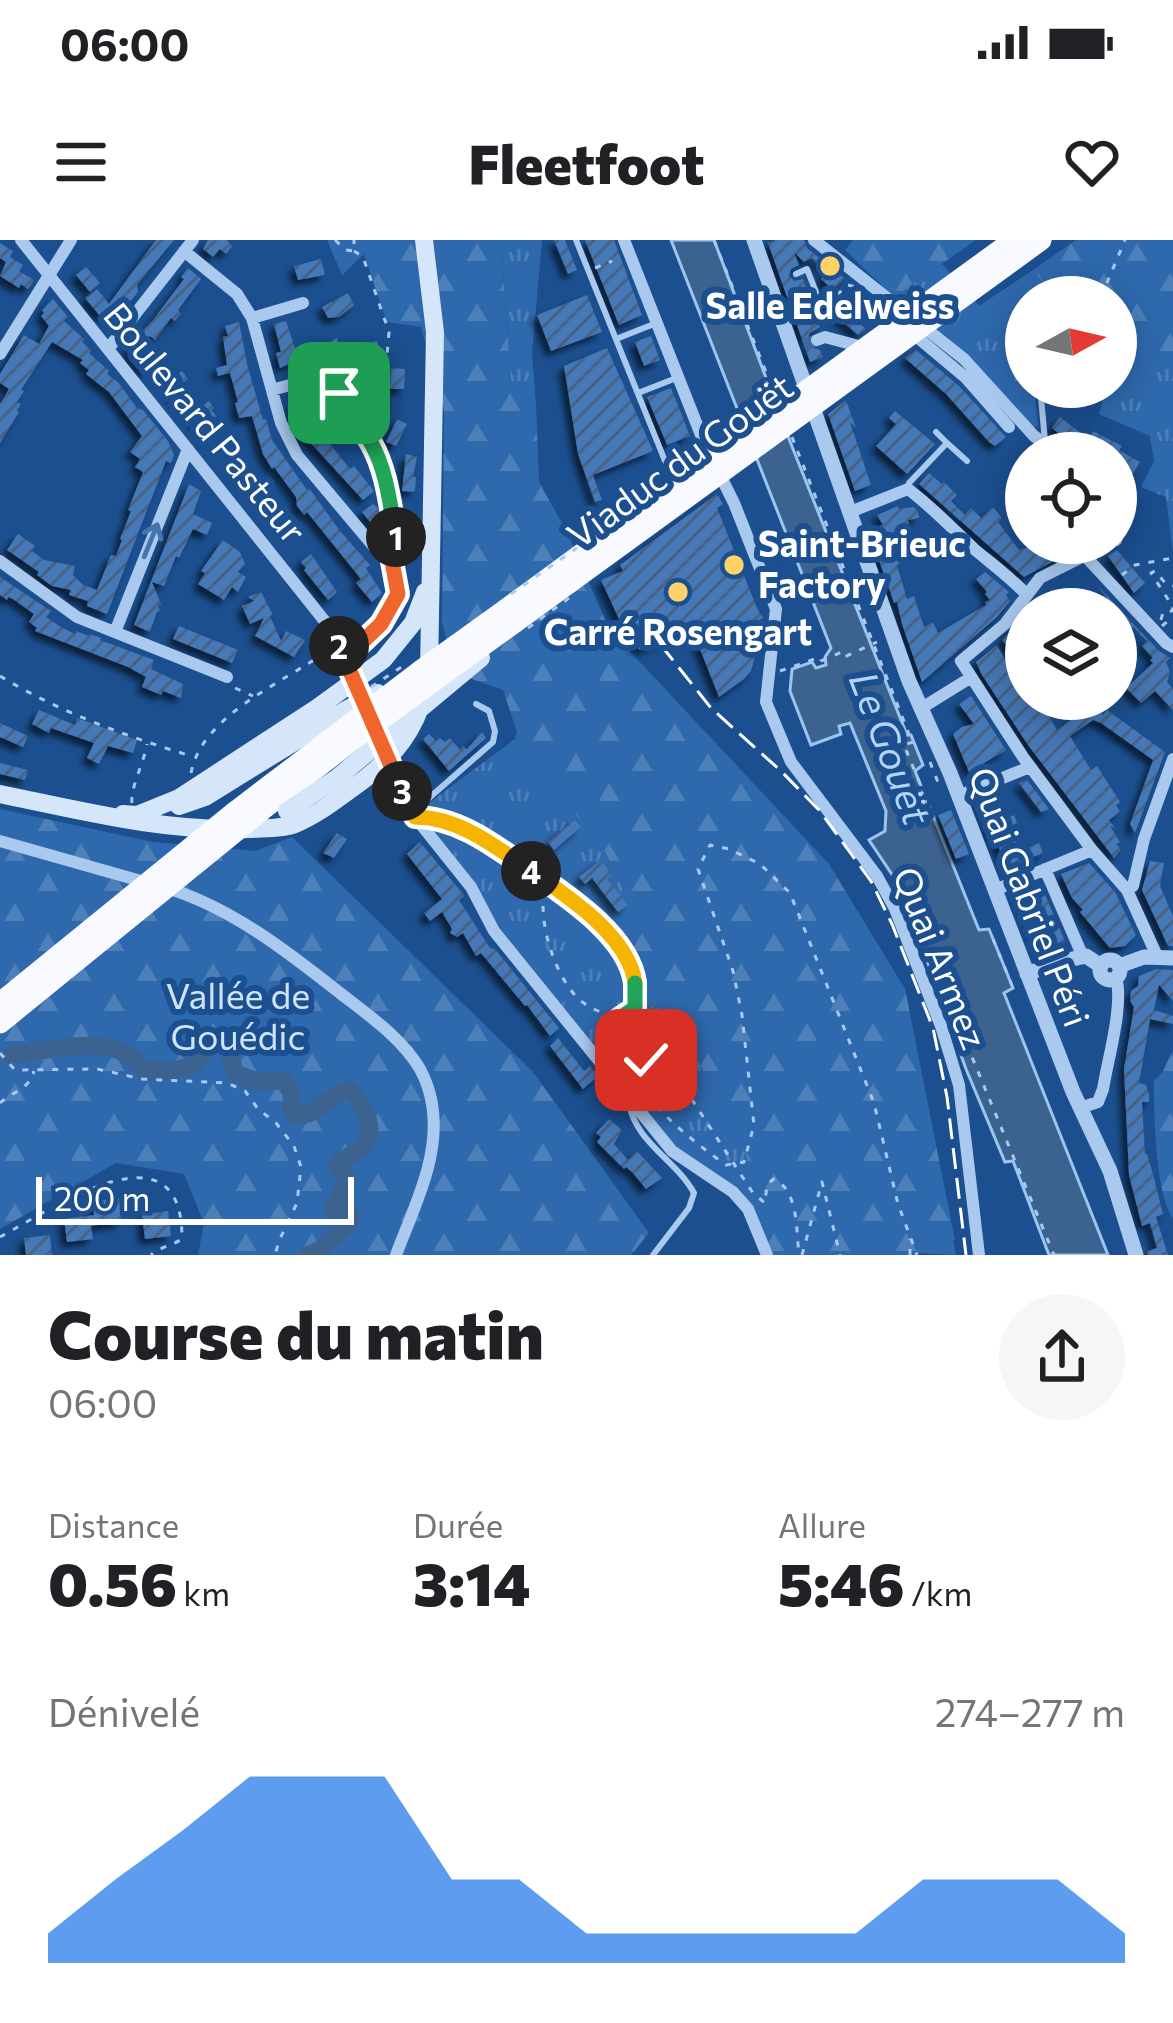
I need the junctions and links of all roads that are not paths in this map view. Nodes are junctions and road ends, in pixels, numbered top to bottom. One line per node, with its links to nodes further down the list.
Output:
1 (19, 240): 12 (street, Boulevard Pasteur)
2 (70, 240): 12 (street)
3 (424, 240): 38 (main road)
4 (575, 240): 17 (lane)
5 (624, 240): 16 (street, Quai Armez)
6 (754, 240): 18 (street, Quai Gabriel Péri)
7 (814, 240): 27 (street)
8 (1014, 240): 49 (highway, Viaduc du Gouët, bridge)
9 (1041, 240): 39 (highway, Viaduc du Gouët, bridge)
10 (189, 246): 15 (street); 19 (street)
11 (796, 274): 13 (lane)
12 (49, 275): 19 (street, Boulevard Pasteur); 20 (street)
13 (816, 292)
14 (303, 304): 15 (street)
15 (252, 318): 23 (street)
16 (658, 323): 17 (lane); 22 (street, Quai Armez)
17 (616, 339): 24 (lane)
18 (804, 344): 25 (street); 33 (street, Quai Gabriel Péri)
19 (108, 349): 29 (street, Boulevard Pasteur)
20 (0, 354)
21 (347, 374): 23 (street)
22 (679, 377): 24 (lane); 73 (street, Quai Armez)
23 (272, 390): 34 (street)
24 (638, 393): 30 (lane)
25 (1009, 427)
26 (936, 432): 28 (lane)
27 (1030, 432)
28 (947, 443): 31 (lane); 32 (lane)
29 (188, 449): 43 (street, one-way to 29); 55 (street, Boulevard Pasteur, bridge)
30 (664, 460)
31 (967, 461)
32 (908, 489): 33 (street); 40 (street)
33 (850, 512): 48 (street, Quai Gabriel Péri)
34 (385, 555)
35 (0, 561): 43 (street)
36 (1069, 564): 41 (street)
37 (1093, 564): 44 (street)
38 (431, 577): 54 (main road); 54 (main road)
39 (569, 583): 49 (highway, Viaduc du Gouët, bridge); 54 (main road, bridge)
40 (1021, 588)
41 (1031, 588)
42 (1005, 624): 46 (street)
43 (115, 632): 45 (street)
44 (1173, 647)
45 (227, 676)
46 (970, 678): 48 (street); 51 (street)
47 (476, 704): 55 (lane)
48 (920, 709): 53 (street, Quai Gabriel Péri)
49 (352, 722): 54 (main road); 66 (highway, bridge); 67 (highway, bridge)
50 (1173, 759): 61 (street)
51 (1030, 767): 53 (street); 57 (street)
52 (0, 794): 54 (main road)
53 (958, 796): 60 (street, Quai Gabriel Péri)
54 (137, 811)
55 (414, 815): 59 (lane); 68 (street, Boulevard Pasteur)
56 (0, 841): 70 (street)
57 (1092, 850): 58 (street); 61 (street)
58 (1045, 869): 60 (street); 62 (street)
59 (546, 881)
60 (995, 890): 65 (street, Quai Gabriel Péri)
61 (1127, 890): 63 (street)
62 (1083, 957): 64 (street); 65 (street)
63 (1165, 957): 64 (street)
64 (1112, 970): 69 (street)
65 (1027, 974): 69 (street, Quai Gabriel Péri)
66 (0, 1003)
67 (0, 1023)
68 (628, 1096): 71 (lane); 72 (street, Boulevard Pasteur)
69 (1080, 1108): 74 (street, Quai Gabriel Péri)
70 (396, 1255)
71 (653, 1255)
72 (766, 1255)
73 (979, 1255)
74 (1136, 1255)

